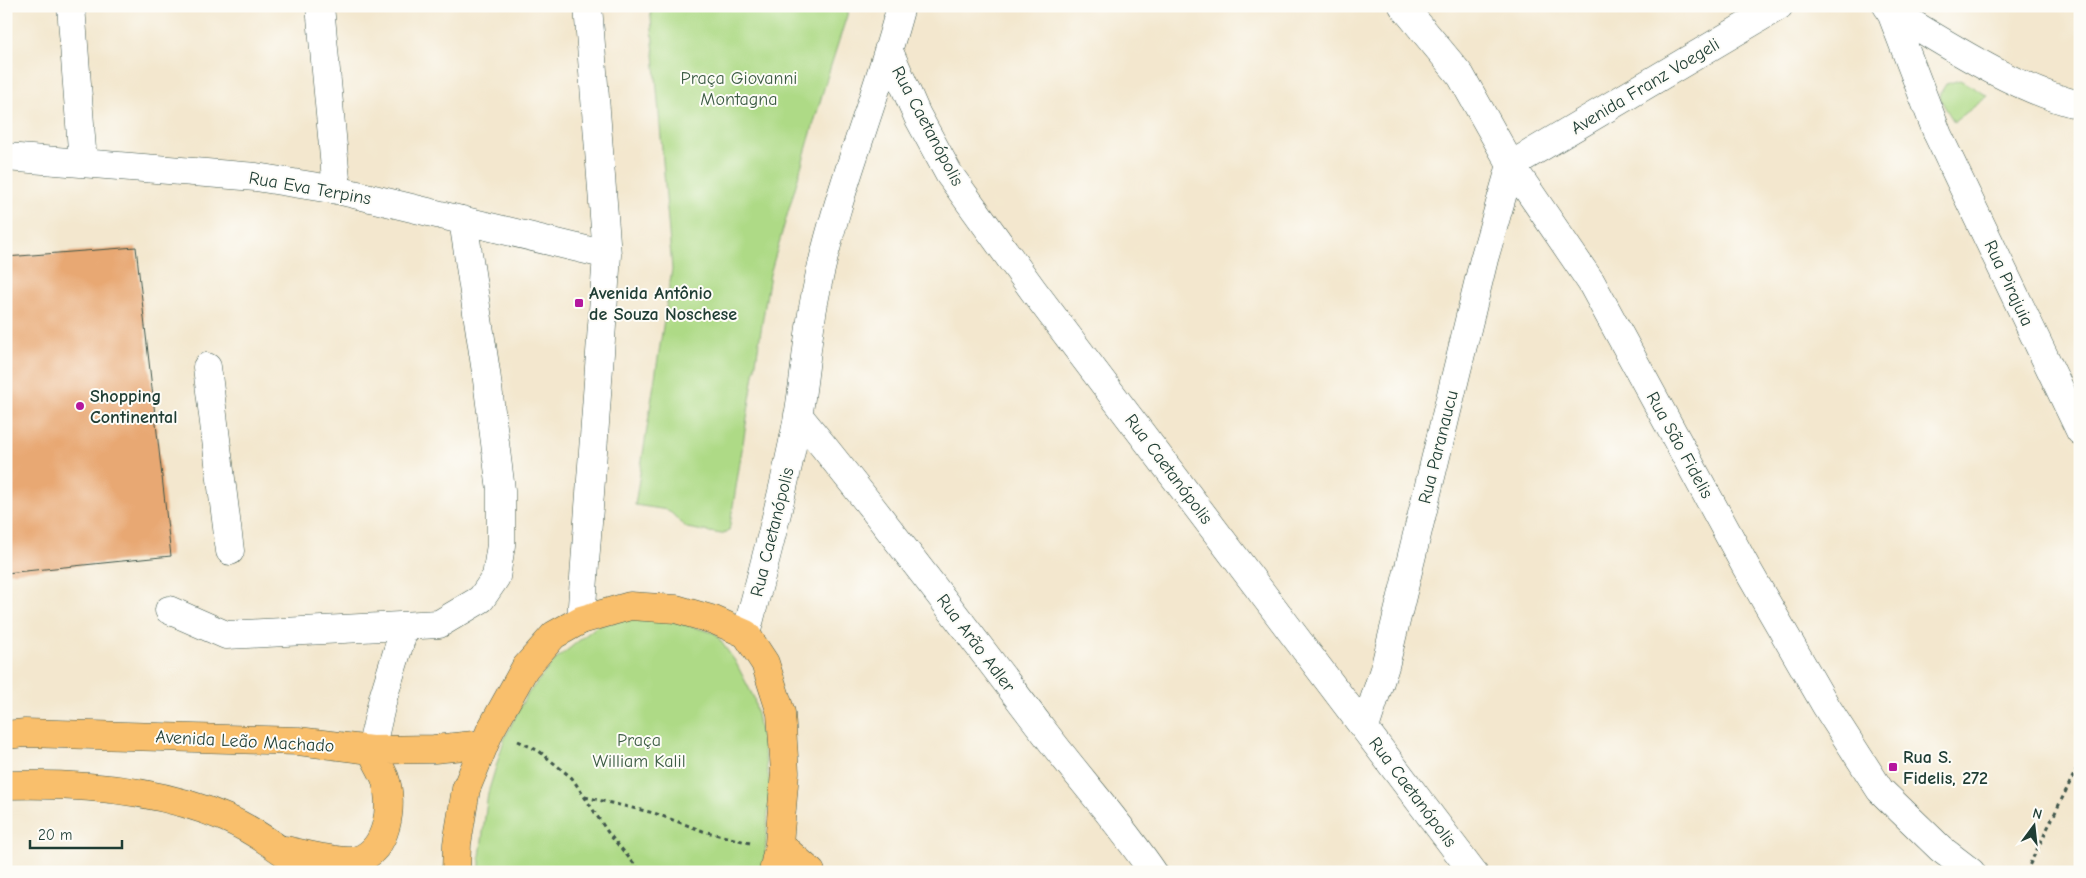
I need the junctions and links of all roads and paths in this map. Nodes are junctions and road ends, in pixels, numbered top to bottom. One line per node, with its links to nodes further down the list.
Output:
1 (70, 6): 11 (street)
2 (320, 6): 13 (street)
3 (588, 6): 15 (street)
4 (901, 6): 8 (street, Rua Caetanópolis)
5 (1403, 6): 12 (street, Rua São Fidelis)
6 (1779, 6): 12 (street, Avenida Franz Voegeli)
7 (1889, 8): 9 (street); 18 (street, Rua Pirajuia)
8 (889, 51): 17 (street, Rua Caetanópolis); 24 (street, Rua Caetanópolis)
9 (2080, 105)
10 (6, 157): 11 (street, Rua Eva Terpins)
11 (83, 163): 13 (street, Rua Eva Terpins)
12 (1511, 165): 24 (street, Rua Paranaucu); 40 (street, Rua São Fidelis)
13 (337, 190): 14 (street, Rua Eva Terpins)
14 (462, 220): 15 (street, Rua Eva Terpins); 22 (street)
15 (607, 255): 21 (street)
16 (207, 367): 19 (street)
17 (798, 415): 23 (street, Rua Caetanópolis); 38 (street, Rua Arão Adler)
18 (2080, 431)
19 (230, 551)
20 (169, 610): 22 (street)
21 (580, 620): 23 (main road); 26 (main road)
22 (405, 626): 27 (street)
23 (746, 634): 31 (main road)
24 (1366, 728): 39 (street, Rua Caetanópolis)
25 (6, 734): 27 (main road, Avenida Leão Machado)
26 (487, 737): 27 (main road, Avenida Leão Machado); 30 (path); 34 (main road)
27 (371, 750): 32 (main road)
28 (2080, 762): 41 (path)
29 (6, 785): 32 (main road)
30 (584, 797): 31 (path); 35 (path)
31 (779, 844): 36 (main road); 37 (main road)
32 (281, 849): 33 (main road)
33 (309, 872)
34 (456, 872)
35 (641, 872)
36 (773, 872)
37 (811, 872)
38 (1153, 872)
39 (1473, 872)
40 (1971, 872)
41 (2026, 872)

